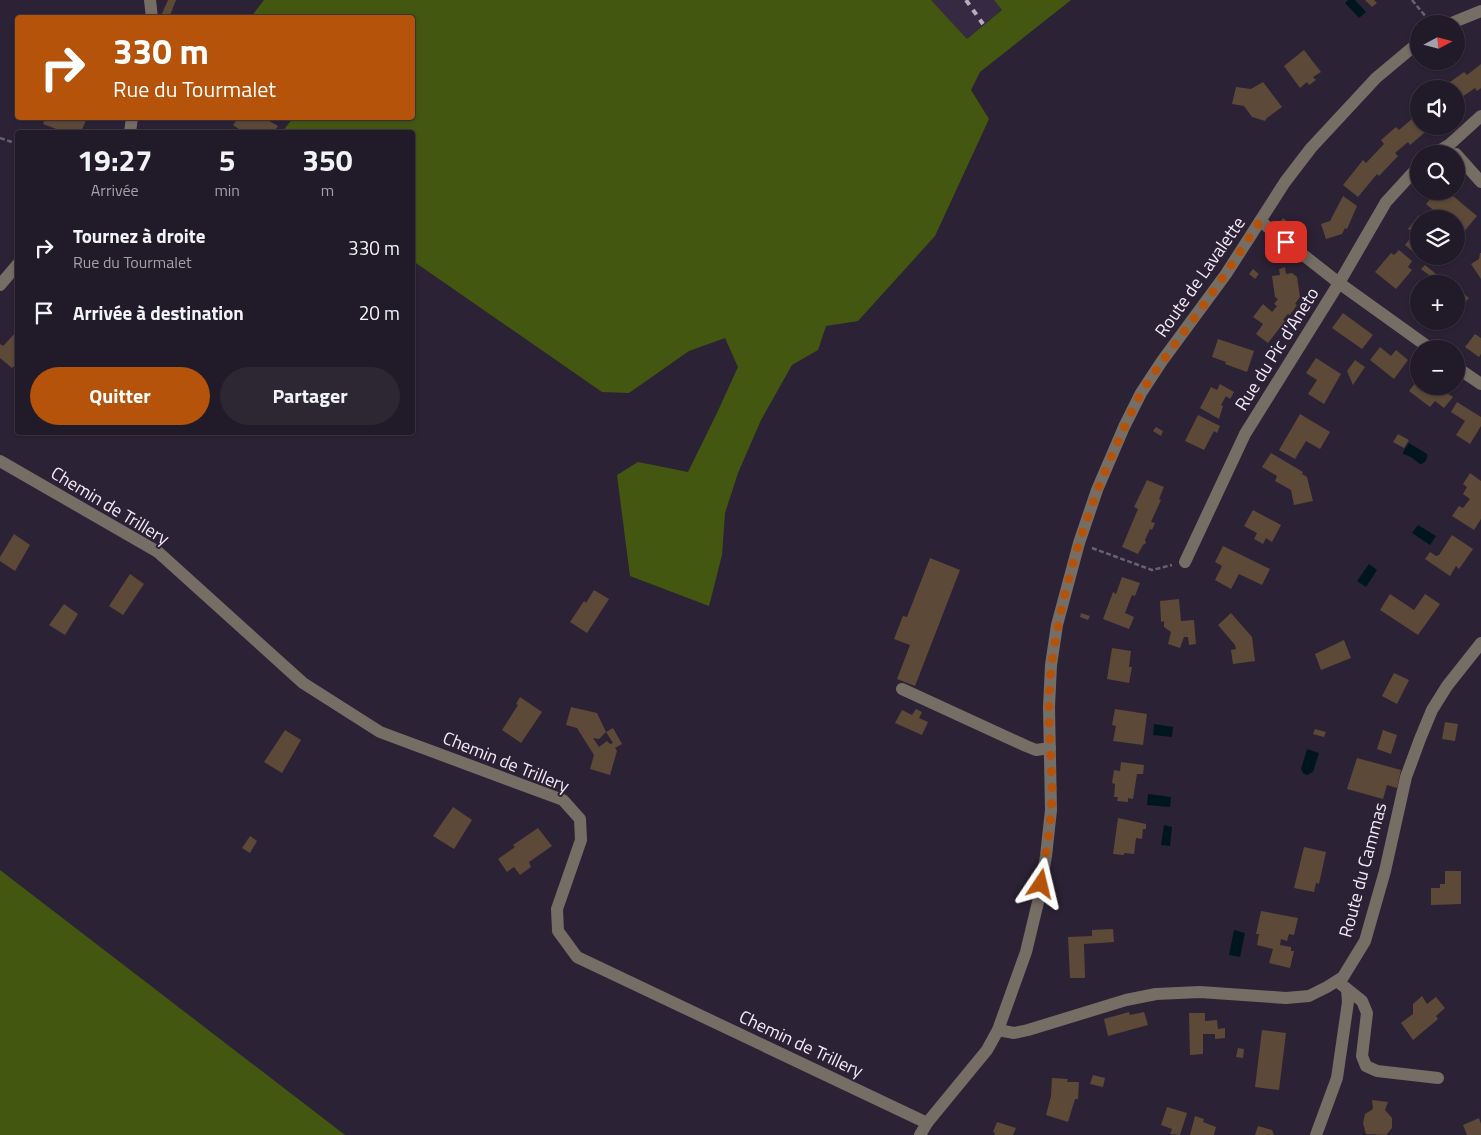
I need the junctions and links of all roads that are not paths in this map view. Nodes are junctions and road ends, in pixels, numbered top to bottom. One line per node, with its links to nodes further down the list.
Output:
1 (150, 0): 3 (street)
2 (1481, 11): 4 (street)
3 (152, 15)
4 (1465, 18)
5 (1410, 50): 11 (street, Route de Lavalette)
6 (1481, 116): 7 (street)
7 (1459, 145)
8 (1465, 164): 10 (street)
9 (1410, 176): 13 (street, Rue du Pic d'Aneto)
10 (1481, 182)
11 (1260, 221): 13 (street); 22 (street, Route de Lavalette)
12 (15, 268): 14 (street)
13 (1339, 283): 15 (street); 19 (street, Rue du Pic d'Aneto)
14 (0, 285)
15 (1418, 340)
16 (1465, 373): 17 (street)
17 (1481, 384)
18 (0, 461): 27 (street, Chemin de Trillery)
19 (1185, 562)
20 (1481, 643): 23 (street, Route du Cammas)
21 (902, 689): 22 (street)
22 (1050, 748): 25 (street, Route de Lavalette)
23 (1337, 980): 24 (street); 25 (street, Route du Cammas)
24 (1347, 989): 26 (street); 29 (street)
25 (998, 1030): 27 (street, Route de Lavalette)
26 (1438, 1078)
27 (927, 1123): 28 (street, Route de Lavalette)
28 (920, 1135)
29 (1316, 1135)

